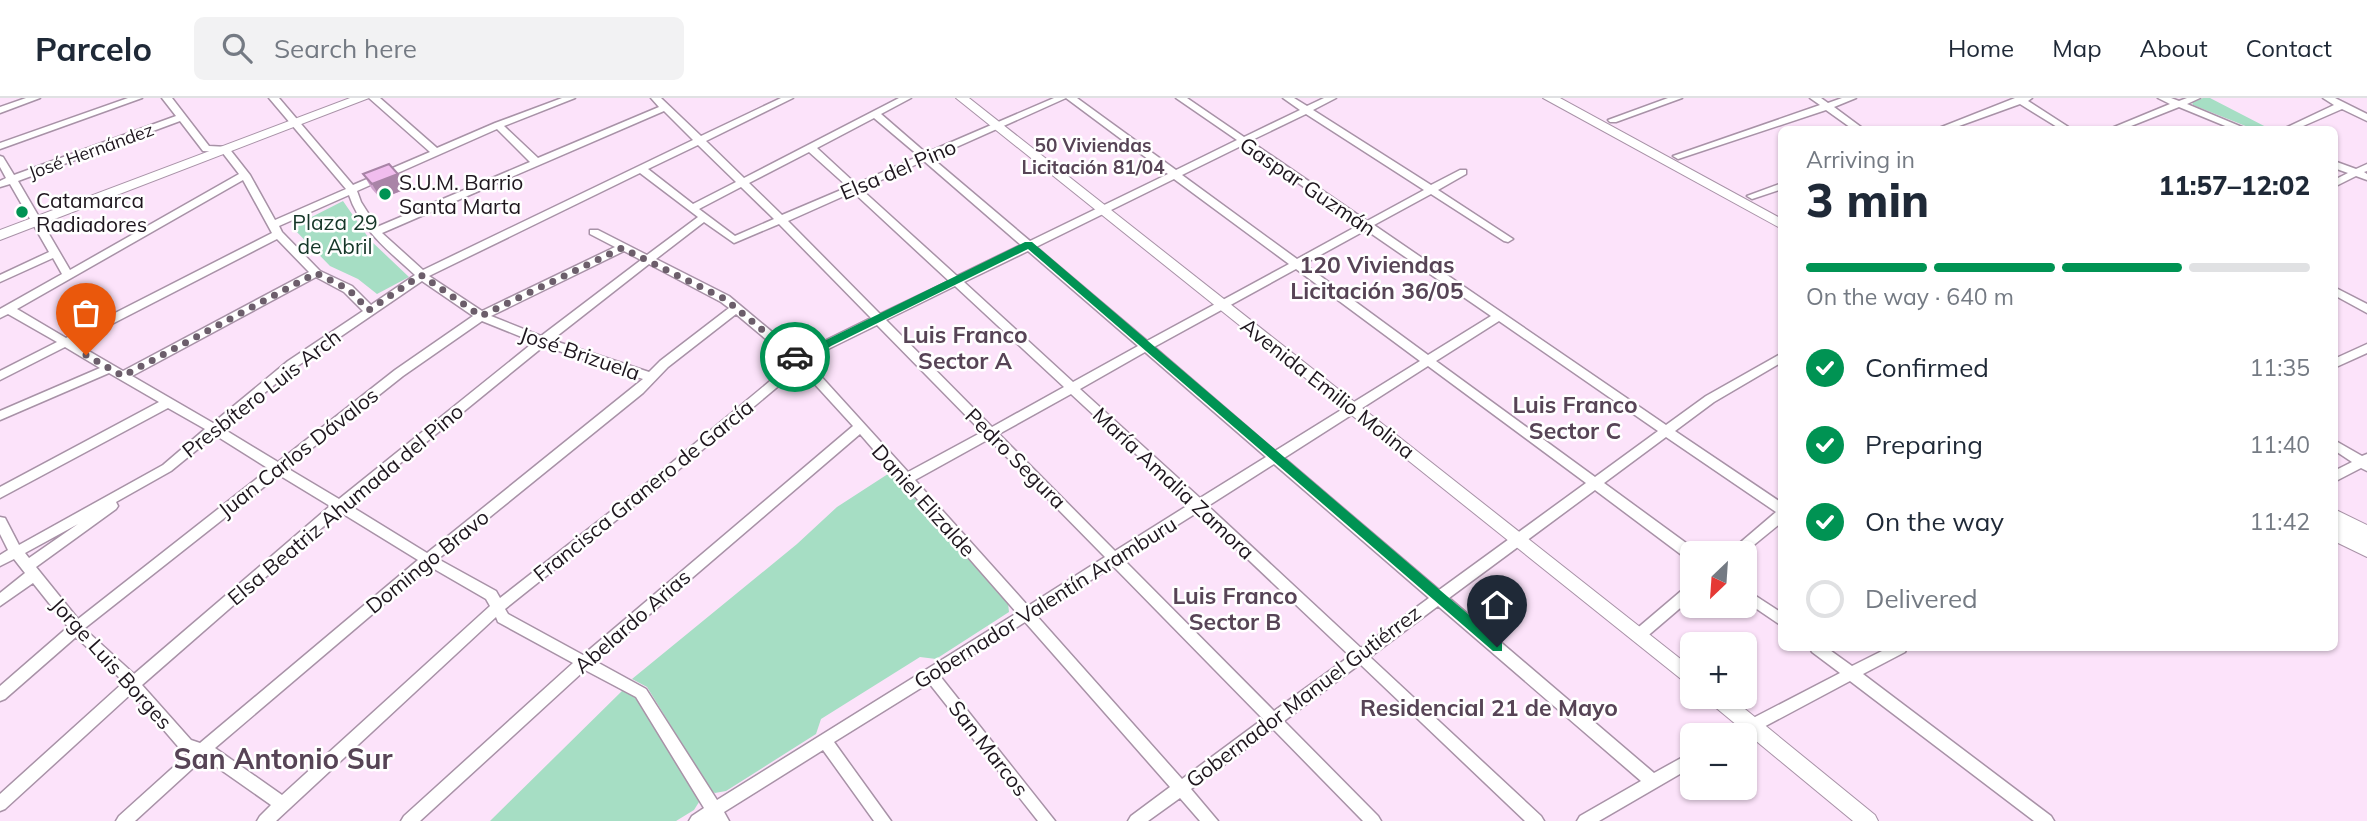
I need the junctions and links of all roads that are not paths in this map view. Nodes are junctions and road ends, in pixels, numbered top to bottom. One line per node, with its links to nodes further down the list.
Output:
1 (35, 98): 31 (street)
2 (137, 98): 48 (street)
3 (167, 98): 34 (street)
4 (274, 98): 36 (street, José Brizuela)
5 (343, 98): 36 (main road)
6 (362, 98): 36 (main road)
7 (374, 98): 52 (street)
8 (570, 98): 38 (street)
9 (656, 98): 30 (street, Pedro Segura)
10 (788, 98): 46 (street, Presbítero Luis Arch)
11 (906, 98): 33 (street)
12 (962, 98): 39 (street, Avenida Emilio Molina)
13 (1062, 98): 39 (street, Elsa del Pino)
14 (1071, 98): 62 (street)
15 (1181, 98): 47 (street, Gaspar Guzmán)
16 (1288, 98): 32 (street)
17 (1331, 98): 32 (street, Francisca Granero de García)
18 (1550, 98): 80 (main road)
19 (1572, 98): 37 (main road)
20 (1677, 98): 37 (street)
21 (1815, 98): 29 (street)
22 (1851, 98): 29 (street)
23 (2164, 98): 27 (street)
24 (2195, 98): 27 (street)
25 (2328, 98): 28 (street)
26 (2022, 99): 41 (street); 42 (street)
27 (2179, 104): 43 (street); 44 (street)
28 (2342, 105): 35 (street); 45 (street)
29 (1827, 106): 40 (street); 53 (street)
30 (664, 108): 46 (street, Pedro Segura); 56 (street)
31 (0, 110)
32 (1307, 110): 47 (street, Francisca Granero de García); 72 (street)
33 (875, 114): 49 (street); 54 (street)
34 (182, 117): 50 (street); 65 (street, José Hernández)
35 (2367, 118)
36 (293, 120): 50 (main road); 51 (main road); 71 (street, José Brizuela)
37 (1613, 120): 53 (main road)
38 (498, 125): 52 (street); 56 (street)
39 (998, 126): 54 (street, Elsa del Pino); 75 (street, Avenida Emilio Molina)
40 (1855, 126)
41 (1949, 126)
42 (2063, 126)
43 (2121, 126)
44 (2235, 126)
45 (2294, 126)
46 (700, 141): 59 (street, Presbítero Luis Arch); 66 (street, Pedro Segura)
47 (1242, 141): 62 (street, Francisca Granero de García); 82 (street, Gaspar Guzmán)
48 (0, 146)
49 (810, 147): 66 (street); 70 (street, María Amalia Zamora)
50 (206, 149): 51 (street); 77 (main road)
51 (225, 149): 63 (street); 77 (main road)
52 (436, 152): 71 (street)
53 (1678, 156): 73 (main road)
54 (925, 157): 70 (street, Elsa del Pino); 89 (street)
55 (0, 159): 65 (street)
56 (537, 163): 84 (street)
57 (2338, 166): 61 (street)
58 (2367, 167): 61 (street)
59 (641, 169): 74 (street); 96 (street, Presbítero Luis Arch)
60 (1463, 172): 72 (street)
61 (2355, 172): 64 (street); 67 (street)
62 (1174, 174): 75 (street, Francisca Granero de García); 93 (street)
63 (245, 175): 83 (street); 95 (street)
64 (2367, 177)
65 (12, 180): 68 (street, José Hernández); 77 (street)
66 (743, 182): 74 (street); 79 (street, Pedro Segura)
67 (2338, 182)
68 (0, 184)
69 (1778, 187): 73 (street)
70 (855, 188): 79 (street, Elsa del Pino); 98 (street, María Amalia Zamora)
71 (352, 190): 83 (street); 84 (street, José Brizuela)
72 (1432, 190): 82 (street); 87 (street)
73 (1752, 196): 76 (main road)
74 (691, 209): 78 (street)
75 (1102, 209): 89 (street, Francisca Granero de García); 100 (street, Avenida Emilio Molina)
76 (1778, 210)
77 (35, 217): 81 (main road); 86 (main road); 91 (street)
78 (703, 218): 88 (street); 92 (street, Elsa Beatriz Ahumada del Pino)
79 (781, 220): 88 (street, Elsa del Pino); 107 (street, Pedro Segura)
80 (1778, 223)
81 (0, 226)
82 (1366, 226): 93 (street); 106 (street, Gaspar Guzmán)
83 (275, 230): 94 (street); 109 (street)
84 (375, 232): 96 (street, José Brizuela)
85 (594, 232): 90 (street, Daniel Elizalde)
86 (0, 235)
87 (1508, 239)
88 (734, 240)
89 (1028, 244): 98 (street, Francisca Granero de García); 110 (street)
90 (622, 248): 92 (street, Daniel Elizalde); 105 (street, Juan Carlos Dávalos)
91 (55, 253): 95 (street); 97 (street)
92 (647, 260): 101 (street, Daniel Elizalde); 108 (street, Elsa Beatriz Ahumada del Pino)
93 (1298, 264): 100 (street); 113 (street)
94 (316, 273): 103 (street); 118 (street)
95 (67, 274): 104 (street)
96 (421, 275): 103 (street, Presbítero Luis Arch); 105 (street, José Brizuela)
97 (0, 279)
98 (954, 280): 107 (street, Francisca Granero de García); 120 (street, María Amalia Zamora)
99 (2338, 291): 102 (street)
100 (1223, 305): 110 (street); 122 (street, Avenida Emilio Molina)
101 (737, 308): 114 (street, Daniel Elizalde); 119 (street, Domingo Bravo)
102 (2367, 309)
103 (369, 310): 125 (street, Presbítero Luis Arch)
104 (4, 311): 109 (street)
105 (481, 316): 108 (street, José Brizuela); 131 (street, Juan Carlos Dávalos)
106 (1499, 316): 113 (street, Gobernador Valentín Aramburu); 126 (street, Gaspar Guzmán)
107 (877, 318): 114 (street, Francisca Granero de García); 127 (street, Pedro Segura)
108 (542, 341): 119 (street, José Brizuela); 138 (street, Elsa Beatriz Ahumada del Pino)
109 (64, 342): 116 (street); 117 (street)
110 (1147, 347): 120 (street); 129 (street)
111 (2367, 348): 115 (street)
112 (1778, 359): 126 (street, Gobernador Manuel Gutiérrez)
113 (1429, 360): 122 (street, Gobernador Valentín Aramburu); 135 (street)
114 (800, 361): 124 (street, Daniel Elizalde); 158 (street, Francisca Granero de García)
115 (2338, 362)
116 (109, 368): 118 (street); 123 (street)
117 (0, 376)
118 (123, 376): 121 (street)
119 (651, 377): 151 (street, Domingo Bravo)
120 (1071, 389): 127 (street); 137 (street, María Amalia Zamora)
121 (169, 402): 125 (street); 136 (street)
122 (1353, 407): 129 (street, Gobernador Valentín Aramburu); 145 (street, Avenida Emilio Molina)
123 (0, 416)
124 (861, 426): 134 (street, Daniel Elizalde); 166 (street, Abelardo Arias)
125 (215, 429): 131 (street); 132 (street, Presbítero Luis Arch)
126 (1666, 431): 135 (street, Gobernador Manuel Gutiérrez); 139 (street, Gaspar Guzmán)
127 (992, 433): 134 (street); 150 (street, Pedro Segura)
128 (2338, 446): 130 (street)
129 (1274, 457): 137 (street, Gobernador Valentín Aramburu); 154 (street)
130 (2365, 462): 133 (street)
131 (277, 467): 138 (street); 161 (street, Juan Carlos Dávalos)
132 (167, 468): 149 (street, Presbítero Luis Arch); 153 (street)
133 (2338, 475)
134 (905, 480): 159 (street, Daniel Elizalde)
135 (1594, 482): 145 (street, Gobernador Manuel Gutiérrez); 147 (street)
136 (0, 493)
137 (1199, 505): 150 (street, Gobernador Valentín Aramburu); 165 (street, María Amalia Zamora)
138 (341, 506): 151 (street); 170 (street, Elsa Beatriz Ahumada del Pino)
139 (1778, 509)
140 (1778, 515): 146 (street)
141 (2338, 518): 144 (main road)
142 (0, 522): 149 (street, Jorge Luis Borges)
143 (2338, 534): 148 (main road)
144 (2367, 534)
145 (1517, 538): 154 (street, Gobernador Manuel Gutiérrez); 162 (street, Avenida Emilio Molina)
146 (1749, 541)
147 (1680, 546)
148 (2367, 550)
149 (16, 552): 152 (street, Presbítero Luis Arch); 153 (street, Jorge Luis Borges)
150 (1115, 558): 159 (street, Gobernador Valentín Aramburu); 173 (street, Pedro Segura)
151 (427, 559): 158 (street); 178 (street, Domingo Bravo)
152 (0, 561)
153 (31, 570): 156 (street); 161 (street, Jorge Luis Borges)
154 (1439, 596): 165 (street, Gobernador Manuel Gutiérrez); 180 (street)
155 (1680, 600): 162 (street)
156 (0, 601)
157 (1757, 603): 160 (street)
158 (497, 608): 166 (street); 183 (street, Francisca Granero de García)
159 (1027, 615): 169 (street, Gobernador Valentín Aramburu); 181 (street, Daniel Elizalde)
160 (1778, 618)
161 (76, 628): 170 (street, Jorge Luis Borges); 171 (street, Juan Carlos Dávalos)
162 (1639, 635): 167 (street, Avenida Emilio Molina)
163 (1821, 651): 168 (street)
164 (1895, 651): 168 (street)
165 (1359, 656): 173 (street, Gobernador Manuel Gutiérrez); 194 (street, María Amalia Zamora)
166 (584, 662): 184 (street); 187 (street, Abelardo Arias)
167 (1680, 668)
168 (1853, 674): 175 (street); 197 (street)
169 (931, 675): 177 (street, Gobernador Valentín Aramburu); 190 (street, San Marcos)
170 (133, 683): 178 (street, Jorge Luis Borges); 182 (street, Elsa Beatriz Ahumada del Pino)
171 (0, 695)
172 (1726, 709): 174 (street)
173 (1273, 719): 181 (street, Gobernador Manuel Gutiérrez); 193 (street, Pedro Segura)
174 (1737, 723)
175 (1757, 723)
176 (1757, 740): 196 (street)
177 (825, 741): 184 (street, Gobernador Valentín Aramburu); 189 (street)
178 (199, 751): 183 (street, Jorge Luis Borges); 185 (street, Domingo Bravo)
179 (1680, 767): 180 (street)
180 (1653, 782): 195 (street)
181 (1180, 788): 191 (street, Gobernador Manuel Gutiérrez); 192 (street, Daniel Elizalde)
182 (0, 804)
183 (282, 804): 186 (street, Francisca Granero de García)
184 (718, 816): 188 (street, Gobernador Valentín Aramburu)
185 (124, 821)
186 (265, 821)
187 (409, 821)
188 (697, 821)
189 (883, 821)
190 (1047, 821)
191 (1136, 821)
192 (1210, 821)
193 (1373, 821)
194 (1536, 821)
195 (1585, 821)
196 (1868, 821)
197 (2046, 821)

